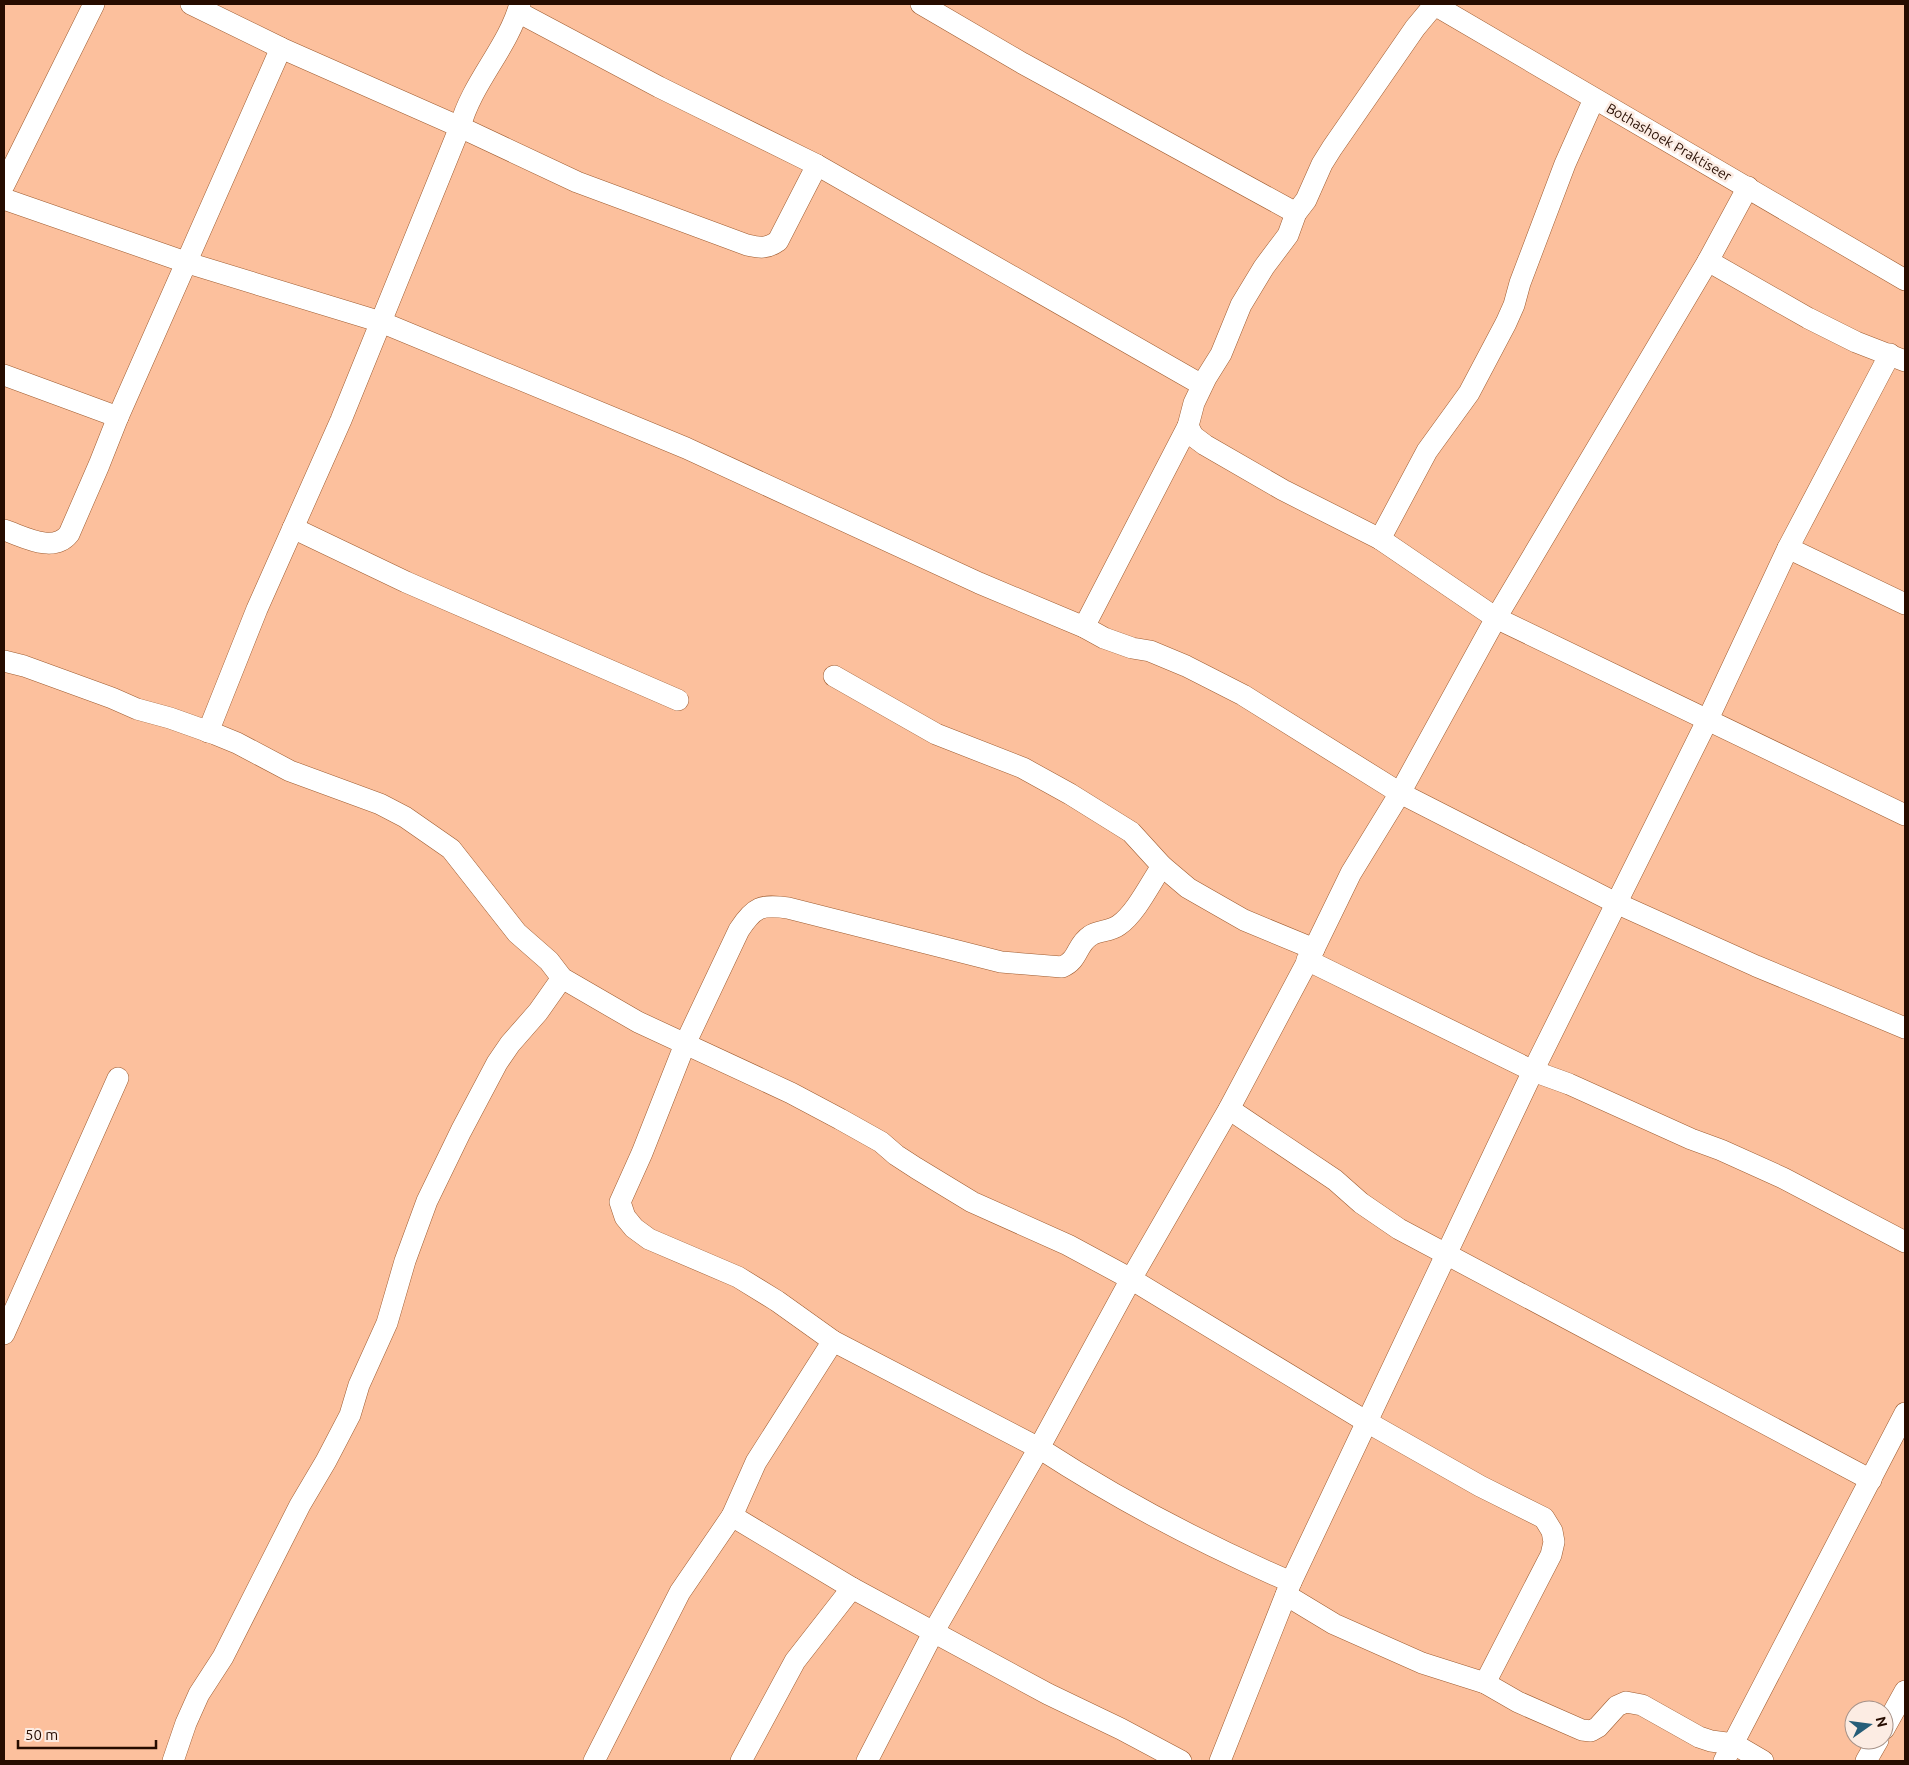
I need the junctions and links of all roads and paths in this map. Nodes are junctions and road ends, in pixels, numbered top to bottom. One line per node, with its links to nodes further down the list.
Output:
1 (94, 4): 11 (street)
2 (191, 4): 7 (street)
3 (921, 4): 14 (street)
4 (1434, 4): 6 (street, Bothashoek Praktiseer); 14 (street)
5 (519, 8): 9 (street); 10 (street)
6 (1459, 10): 8 (street, Bothashoek Praktiseer)
7 (282, 48): 9 (street); 16 (street)
8 (1594, 99): 12 (street, Bothashoek Praktiseer); 26 (street)
9 (460, 126): 10 (street); 18 (street)
10 (817, 165): 21 (street)
11 (4, 185)
12 (1748, 187): 15 (street); 17 (street, Bothashoek Praktiseer)
13 (4, 199): 16 (street)
14 (1296, 213): 21 (street)
15 (1708, 261): 19 (street); 29 (street)
16 (188, 263): 18 (street); 22 (street)
17 (1905, 280)
18 (381, 322): 24 (street); 30 (street)
19 (1897, 358): 27 (street)
20 (4, 376): 22 (street)
21 (1202, 386): 23 (street)
22 (118, 417): 25 (street)
23 (1188, 426): 26 (street); 30 (street)
24 (292, 528): 33 (street); 35 (street)
25 (4, 530)
26 (1380, 539): 29 (street)
27 (1788, 548): 28 (street); 34 (street)
28 (1905, 604)
29 (1496, 618): 34 (street); 36 (street)
30 (1084, 627): 36 (street)
31 (4, 661): 35 (street)
32 (834, 676): 38 (street)
33 (678, 700)
34 (1708, 719): 37 (street); 39 (street)
35 (208, 732): 41 (street)
36 (1400, 793): 39 (street); 40 (street)
37 (1905, 815)
38 (1162, 866): 40 (street); 43 (street)
39 (1616, 903): 42 (street); 44 (street)
40 (1310, 954): 44 (street); 46 (street)
41 (562, 978): 43 (street); 65 (street)
42 (1905, 1028)
43 (684, 1044): 49 (street); 51 (street)
44 (1533, 1071): 47 (street); 48 (street)
45 (118, 1078): 50 (street)
46 (1229, 1109): 48 (street); 49 (street)
47 (1905, 1242)
48 (1447, 1256): 53 (street); 55 (street)
49 (1131, 1279): 53 (street); 54 (street)
50 (4, 1334)
51 (833, 1341): 54 (street); 56 (street)
52 (1905, 1413): 55 (street)
53 (1367, 1422): 58 (street); 60 (street)
54 (1039, 1448): 58 (street); 59 (street)
55 (1871, 1480): 64 (street)
56 (732, 1516): 57 (street); 66 (street)
57 (852, 1588): 59 (street); 67 (street)
58 (1288, 1589): 60 (street); 70 (street)
59 (934, 1631): 68 (street); 69 (street)
60 (1485, 1683): 64 (street)
61 (1905, 1691): 62 (street)
62 (1894, 1711)
63 (1872, 1750): 72 (street)
64 (1729, 1753): 71 (street)
65 (173, 1761)
66 (594, 1761)
67 (741, 1761)
68 (867, 1761)
69 (1181, 1761)
70 (1220, 1761)
71 (1763, 1761)
72 (1866, 1761)

